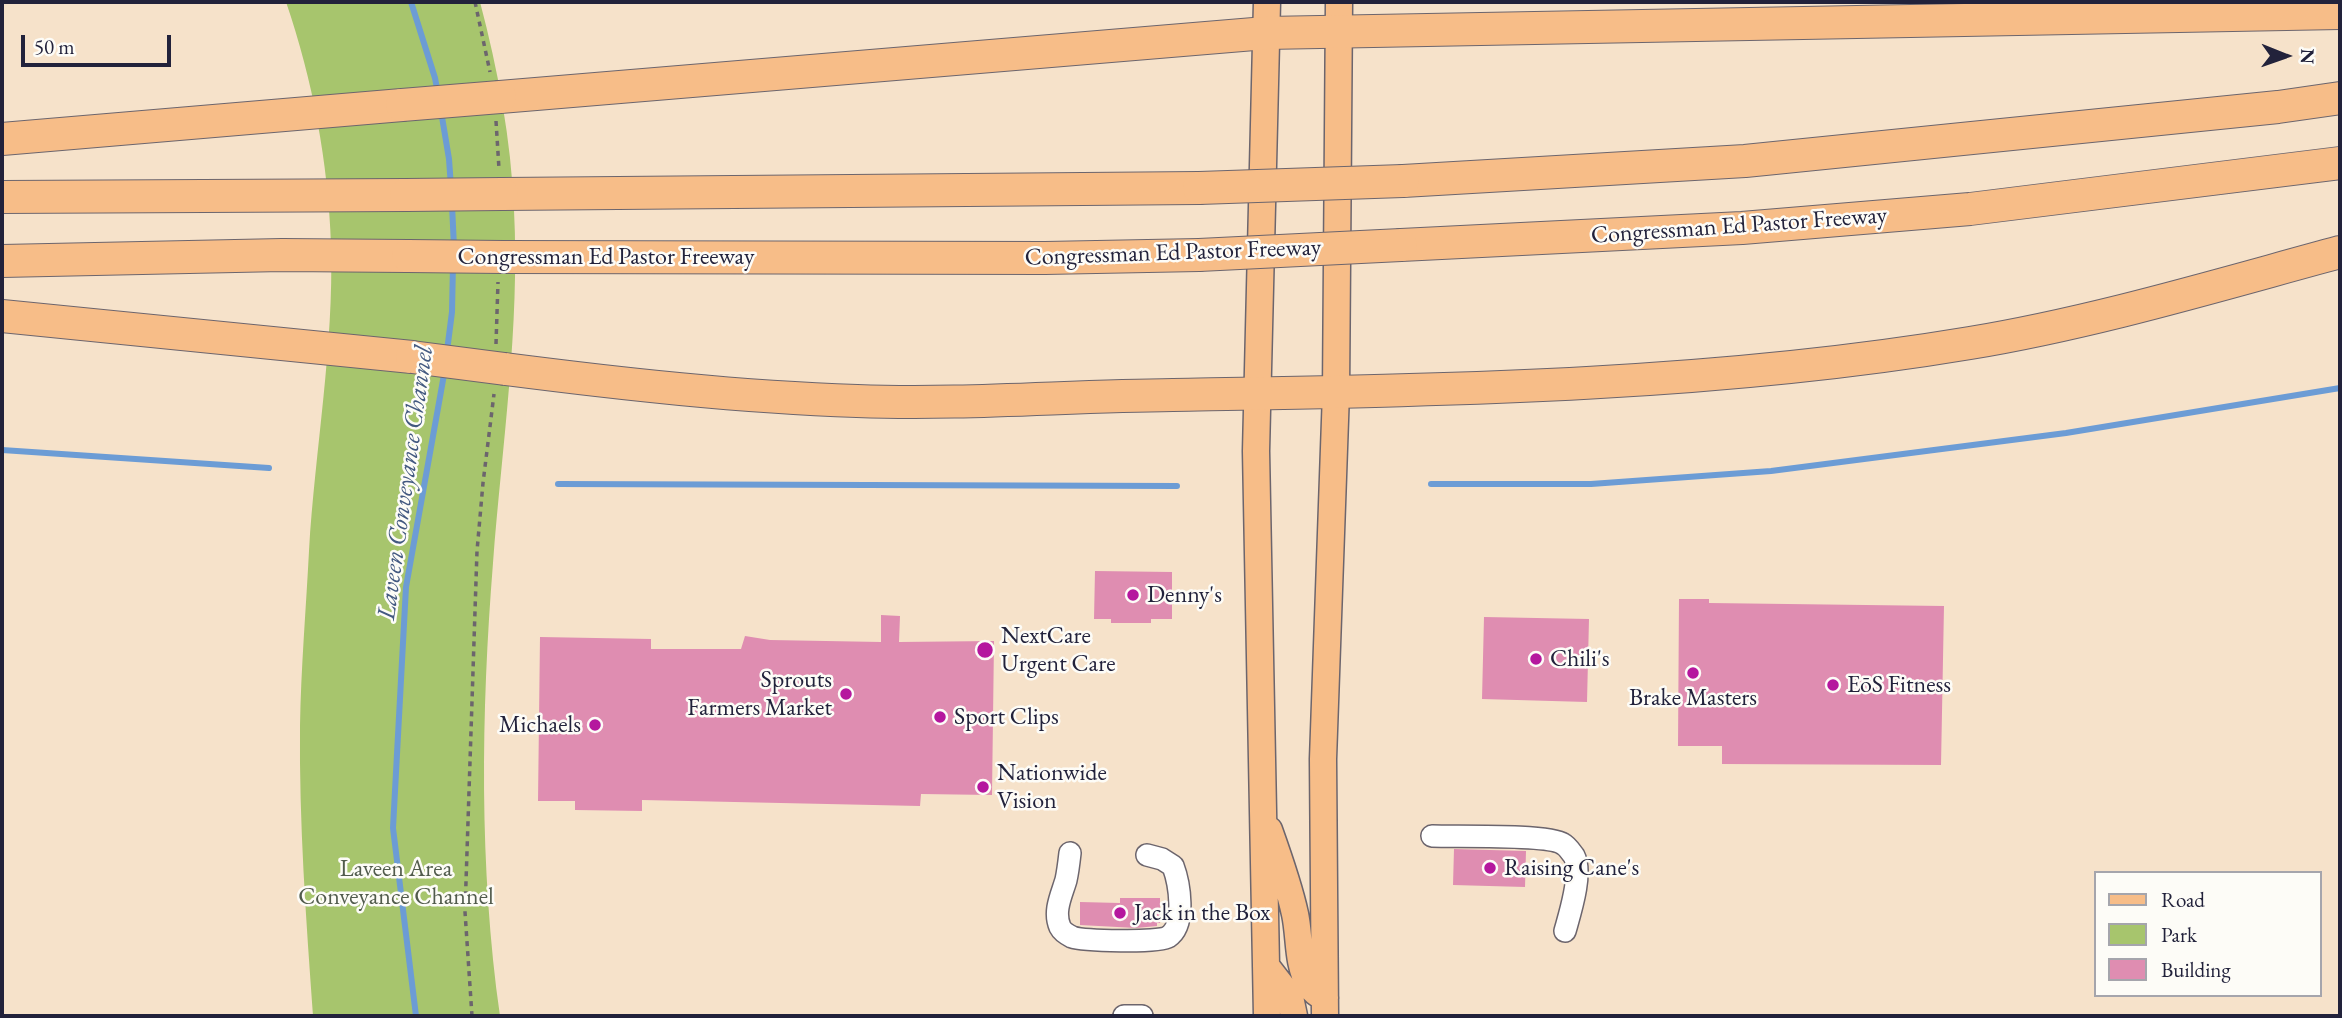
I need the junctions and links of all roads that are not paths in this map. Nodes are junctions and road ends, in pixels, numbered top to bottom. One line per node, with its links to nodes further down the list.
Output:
1 (1267, 2): 4 (main road)
2 (2340, 13): 3 (highway)
3 (1339, 16): 4 (highway); 12 (main road)
4 (1266, 33): 6 (highway, bridge); 13 (main road)
5 (2340, 98): 8 (highway, bridge)
6 (2, 139)
7 (2340, 163): 10 (highway, Congressman Ed Pastor Freeway, bridge)
8 (2, 197)
9 (2340, 252): 12 (highway)
10 (2, 261)
11 (2, 316): 13 (highway, bridge)
12 (1336, 392): 13 (highway); 20 (main road)
13 (1257, 394): 14 (main road)
14 (1262, 809): 19 (main road); 20 (main road)
15 (1432, 836): 18 (lane)
16 (1070, 853): 17 (lane)
17 (1147, 855)
18 (1565, 930)
19 (1266, 966): 23 (main road); 24 (main road)
20 (1325, 1007)
21 (1124, 1016): 22 (lane)
22 (1142, 1016)
23 (1267, 1016)
24 (1294, 1016)

